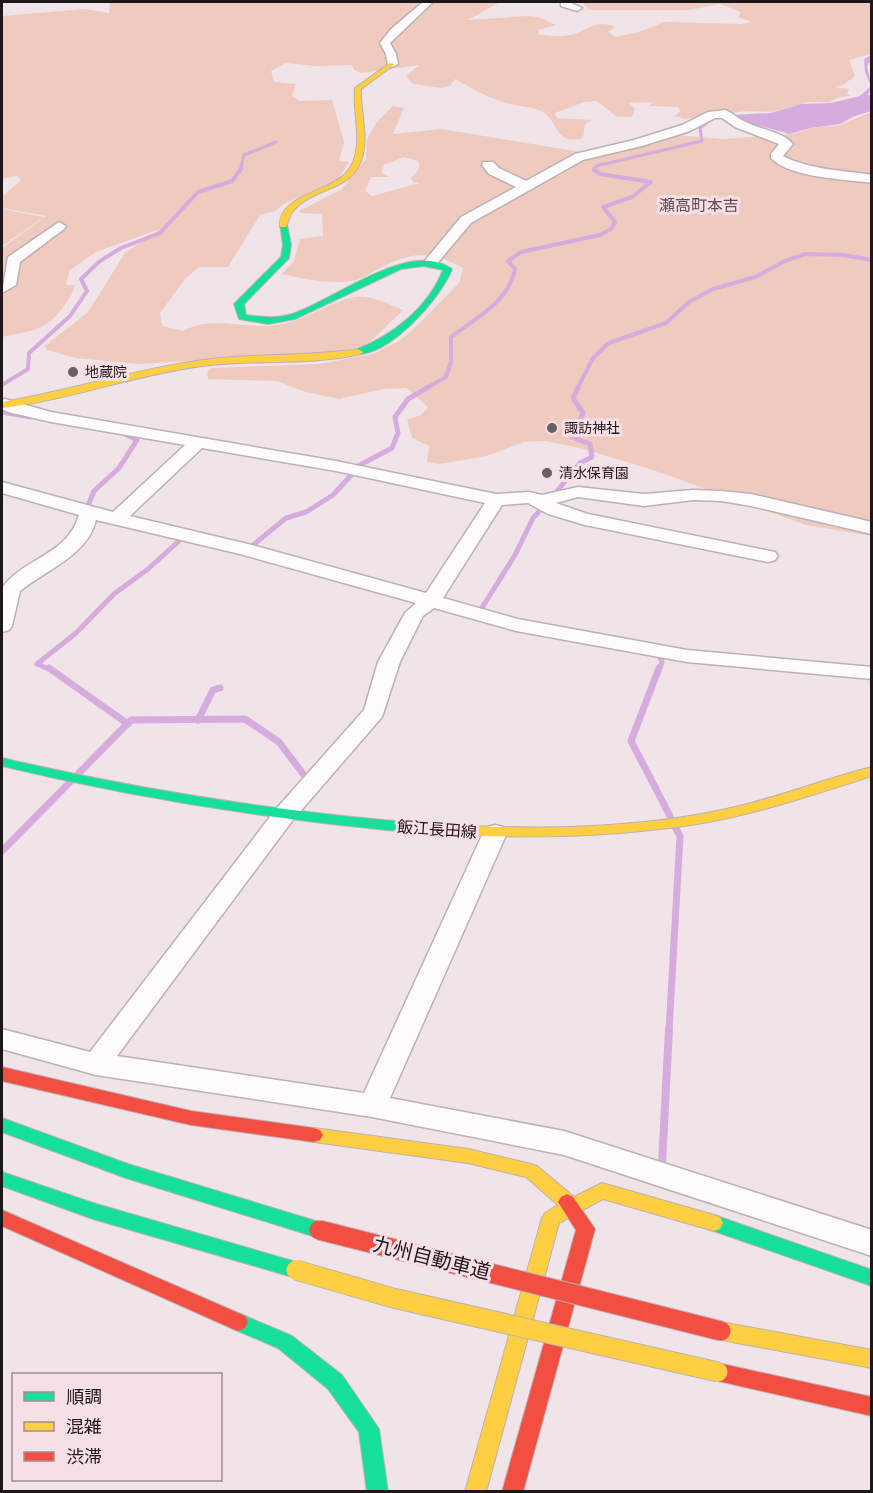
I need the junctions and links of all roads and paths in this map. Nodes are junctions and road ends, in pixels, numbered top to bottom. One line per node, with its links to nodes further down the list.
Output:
1 (428, 2): 4 (street)
2 (565, 4): 3 (street)
3 (577, 8)
4 (392, 64): 9 (main road)
5 (488, 165): 7 (street)
6 (872, 179): 7 (street)
7 (525, 186): 9 (street)
8 (59, 226): 10 (street)
9 (429, 262): 11 (main road)
10 (2, 289)
11 (3, 404): 12 (street)
12 (197, 442): 14 (street); 17 (street)
13 (2, 487): 16 (street)
14 (496, 500): 15 (street); 20 (street)
15 (541, 501): 18 (street); 19 (street)
16 (89, 512): 17 (street); 21 (street)
17 (117, 519): 20 (street)
18 (872, 528)
19 (768, 556)
20 (430, 602): 22 (street); 25 (street)
21 (2, 626)
22 (872, 673)
23 (2, 762): 25 (main road, 飯江長田線)
24 (872, 771): 26 (main road, 飯江長田線)
25 (284, 815): 26 (main road, 飯江長田線); 28 (street)
26 (495, 833): 30 (street)
27 (2, 1039): 28 (street)
28 (96, 1064): 30 (street)
29 (2, 1074): 33 (main road)
30 (372, 1106): 35 (street)
31 (2, 1125): 37 (main road, 九州自動車道, bridge)
32 (2, 1179): 38 (main road, bridge)
33 (571, 1208): 36 (main road); 40 (main road); 41 (main road)
34 (2, 1218): 39 (main road)
35 (872, 1242)
36 (872, 1278)
37 (872, 1359)
38 (872, 1407)
39 (378, 1491)
40 (475, 1491)
41 (512, 1491)

